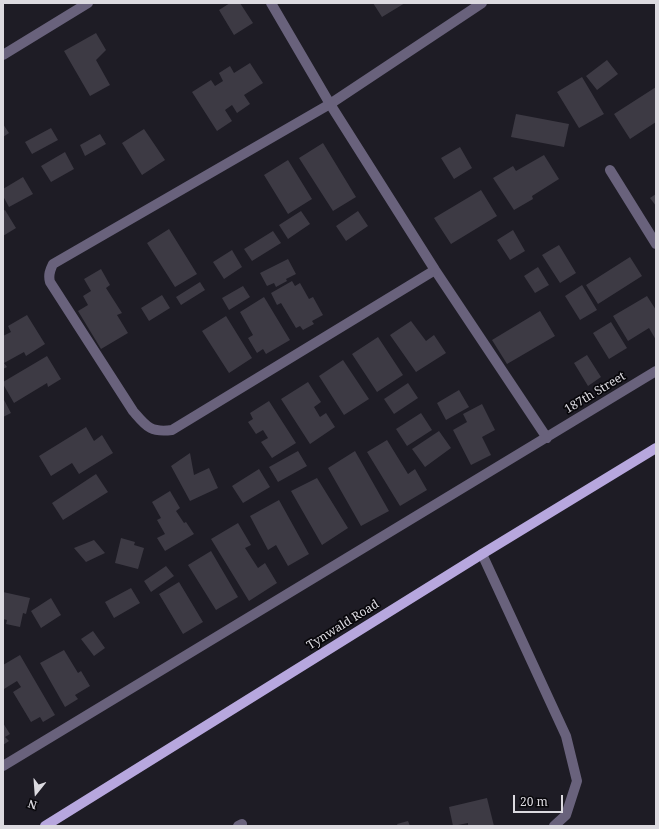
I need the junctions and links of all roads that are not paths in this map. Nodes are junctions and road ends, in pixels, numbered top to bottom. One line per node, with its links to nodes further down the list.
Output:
1 (88, 3): 4 (street)
2 (271, 3): 5 (street)
3 (482, 3): 5 (street)
4 (3, 55)
5 (330, 104): 8 (street); 8 (street)
6 (610, 170): 7 (street)
7 (656, 244)
8 (435, 270): 10 (street)
9 (656, 371): 10 (street, 187th Street)
10 (547, 438): 13 (street, 187th Street)
11 (656, 448): 12 (main road, Tynwald Road)
12 (482, 554): 14 (main road, Tynwald Road); 15 (street)
13 (3, 766)
14 (45, 826)
15 (554, 826)

